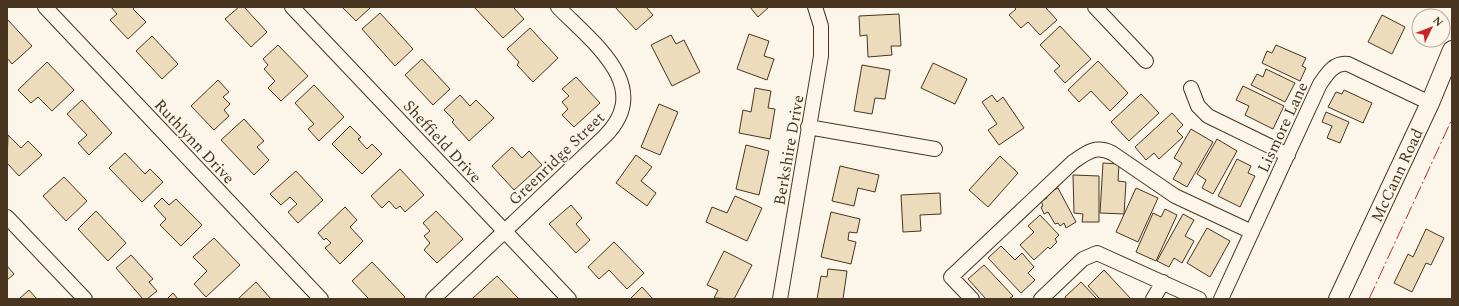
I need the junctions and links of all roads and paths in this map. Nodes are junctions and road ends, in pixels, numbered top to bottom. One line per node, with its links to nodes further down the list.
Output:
1 (45, 7): 18 (street, Ruthlynn Drive)
2 (292, 7): 14 (street, Sheffield Drive)
3 (558, 7): 14 (street, Greenridge Street)
4 (815, 7): 10 (street, Berkshire Drive)
5 (1095, 7): 7 (street)
6 (1452, 50): 9 (main road, McCann Road)
7 (1146, 61)
8 (1191, 88): 12 (street)
9 (1430, 103): 12 (street, Lismore Lane); 27 (main road, McCann Road)
10 (808, 127): 11 (street); 21 (street, Berkshire Drive)
11 (935, 149)
12 (1288, 155): 15 (street, Lismore Lane)
13 (7, 217): 17 (street)
14 (504, 232): 19 (street, Greenridge Street); 20 (street, Sheffield Drive)
15 (1252, 232): 22 (street); 26 (street, Lismore Lane)
16 (1163, 282): 23 (street); 24 (street); 25 (street)
17 (85, 299)
18 (321, 299)
19 (433, 299)
20 (568, 299)
21 (780, 299)
22 (972, 299)
23 (1041, 299)
24 (1154, 299)
25 (1199, 299)
26 (1221, 299)
27 (1338, 299)

